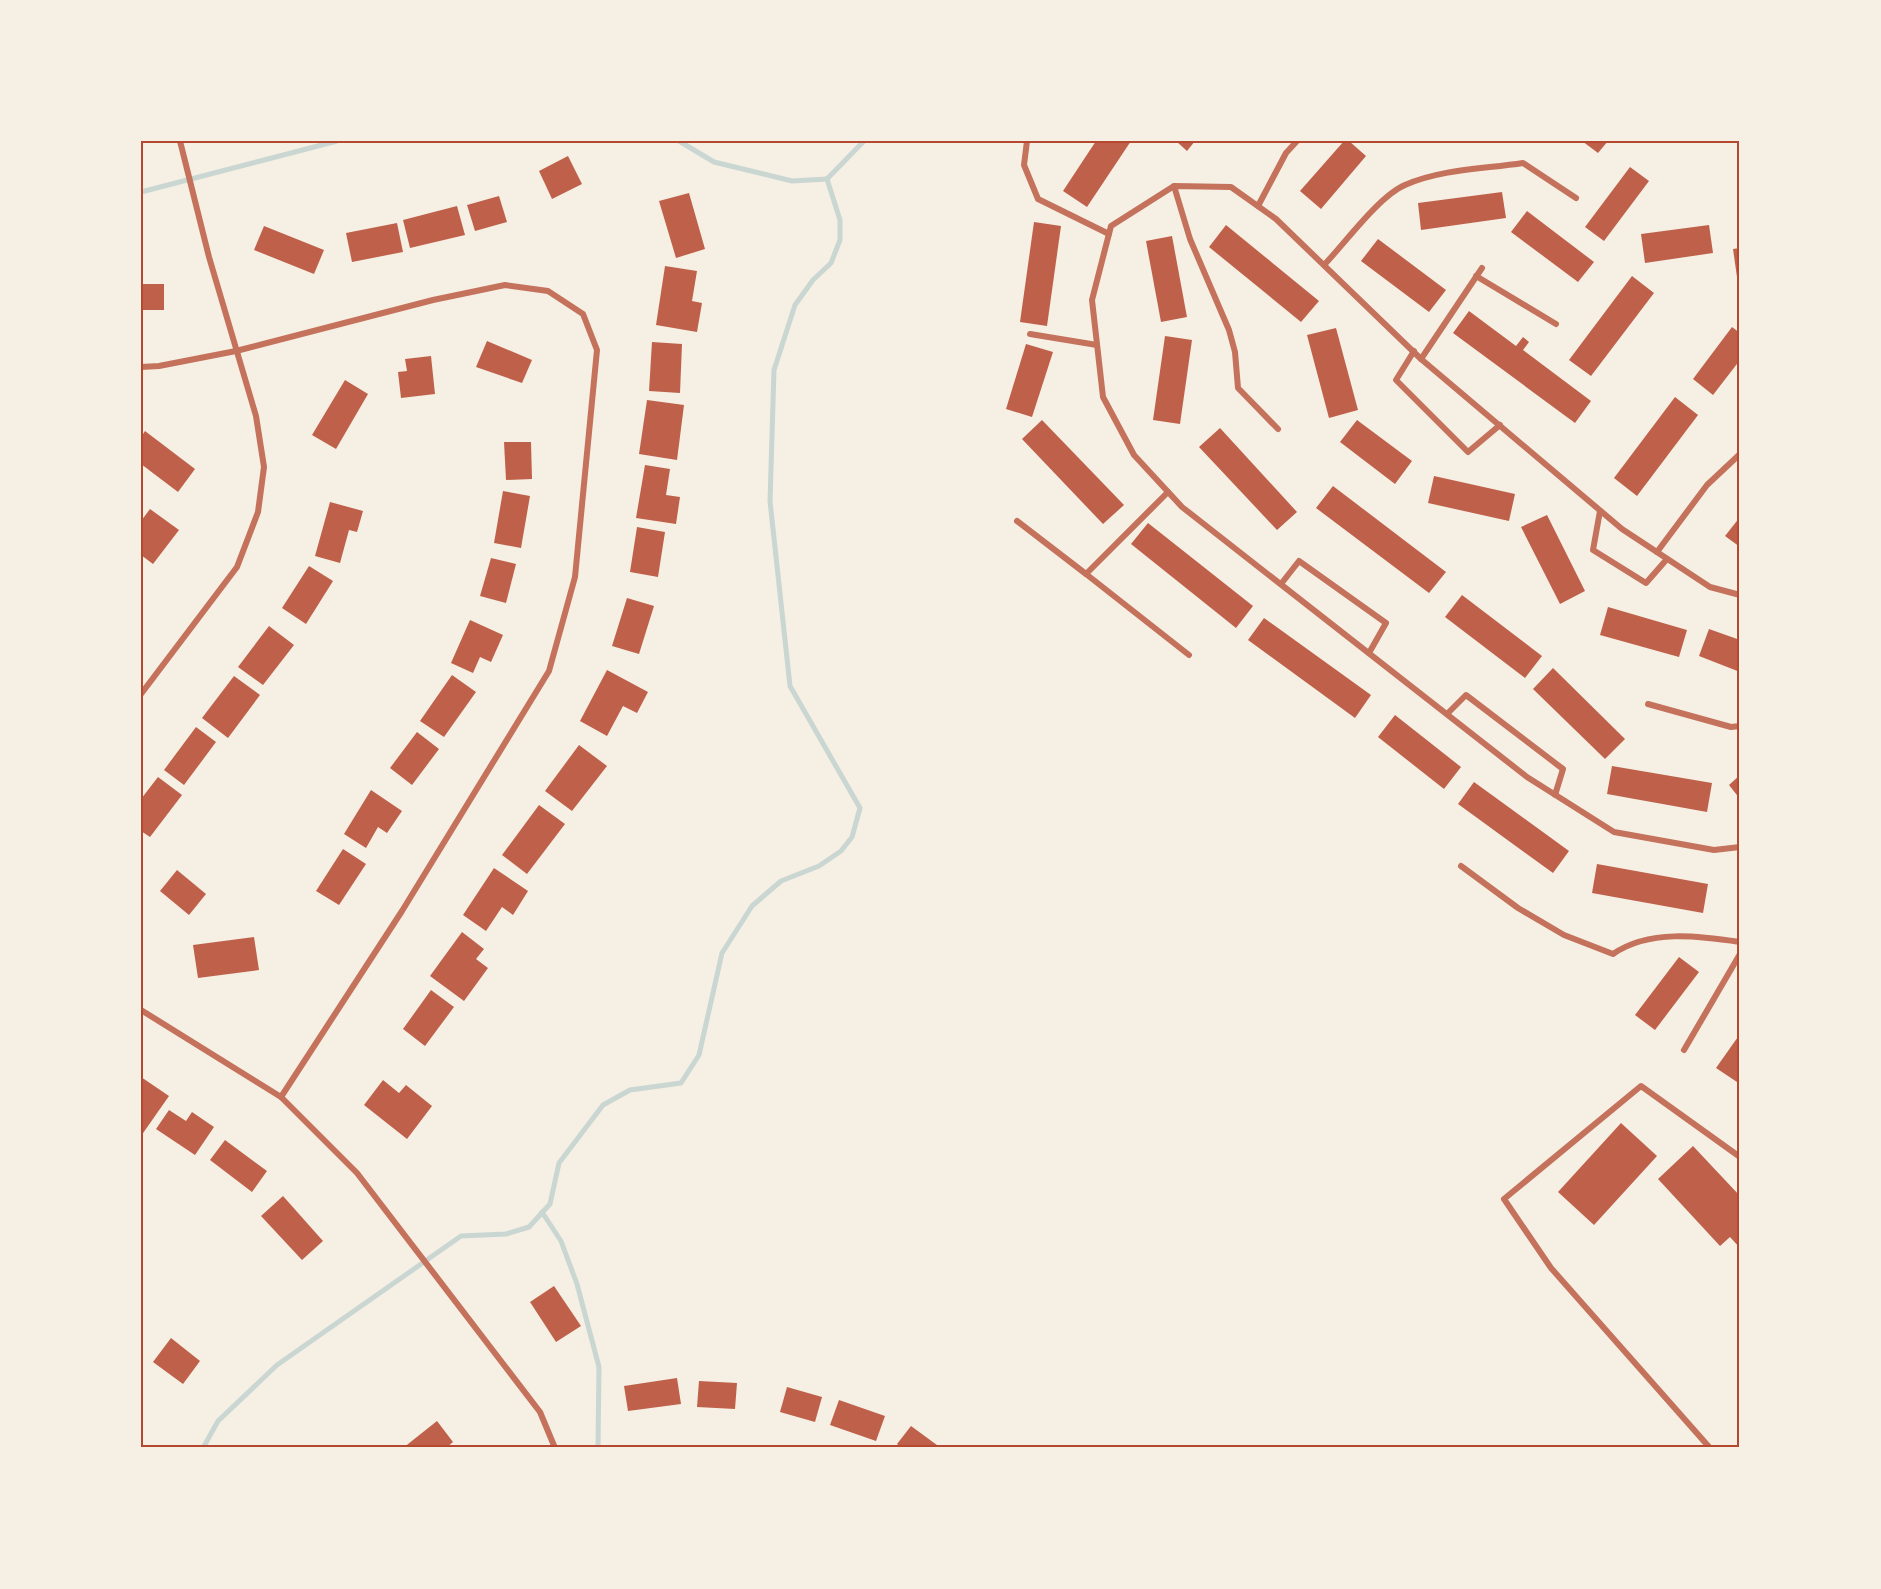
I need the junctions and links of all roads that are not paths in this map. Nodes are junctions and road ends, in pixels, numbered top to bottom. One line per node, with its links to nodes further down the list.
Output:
1 (180, 141): 14 (street)
2 (1027, 141): 7 (street)
3 (1297, 141): 6 (street)
4 (1174, 186): 6 (street); 7 (street); 19 (street)
5 (1576, 198): 8 (street)
6 (1258, 206): 8 (street)
7 (1109, 234): 13 (street)
8 (1324, 265): 15 (street)
9 (1482, 268): 10 (street)
10 (1476, 276): 11 (street); 16 (street)
11 (1556, 324)
12 (1030, 334): 13 (street)
13 (1097, 345): 21 (street)
14 (236, 351): 17 (street); 31 (street); 42 (street)
15 (1414, 351): 16 (street); 18 (street)
16 (1421, 358): 18 (street)
17 (141, 367)
18 (1500, 425): 22 (street)
19 (1278, 429)
20 (1740, 454): 24 (street)
21 (1168, 492): 26 (street); 27 (street)
22 (1600, 511): 24 (street); 25 (street)
23 (1017, 521): 26 (street)
24 (1657, 552): 25 (street)
25 (1668, 559): 28 (street)
26 (1086, 574): 30 (street)
27 (1281, 584): 29 (street); 29 (street)
28 (1740, 595)
29 (1369, 653): 33 (street)
30 (1189, 655)
31 (141, 694)
32 (1648, 704): 34 (street)
33 (1447, 714): 35 (street); 35 (street)
34 (1740, 726)
35 (1555, 795): 36 (street)
36 (1740, 847)
37 (1461, 866): 38 (street)
38 (1740, 942)
39 (1740, 954): 41 (street)
40 (141, 1010): 42 (street)
41 (1684, 1050)
42 (281, 1097): 44 (street)
43 (1740, 1157): 45 (street)
44 (555, 1448)
45 (1710, 1448)

